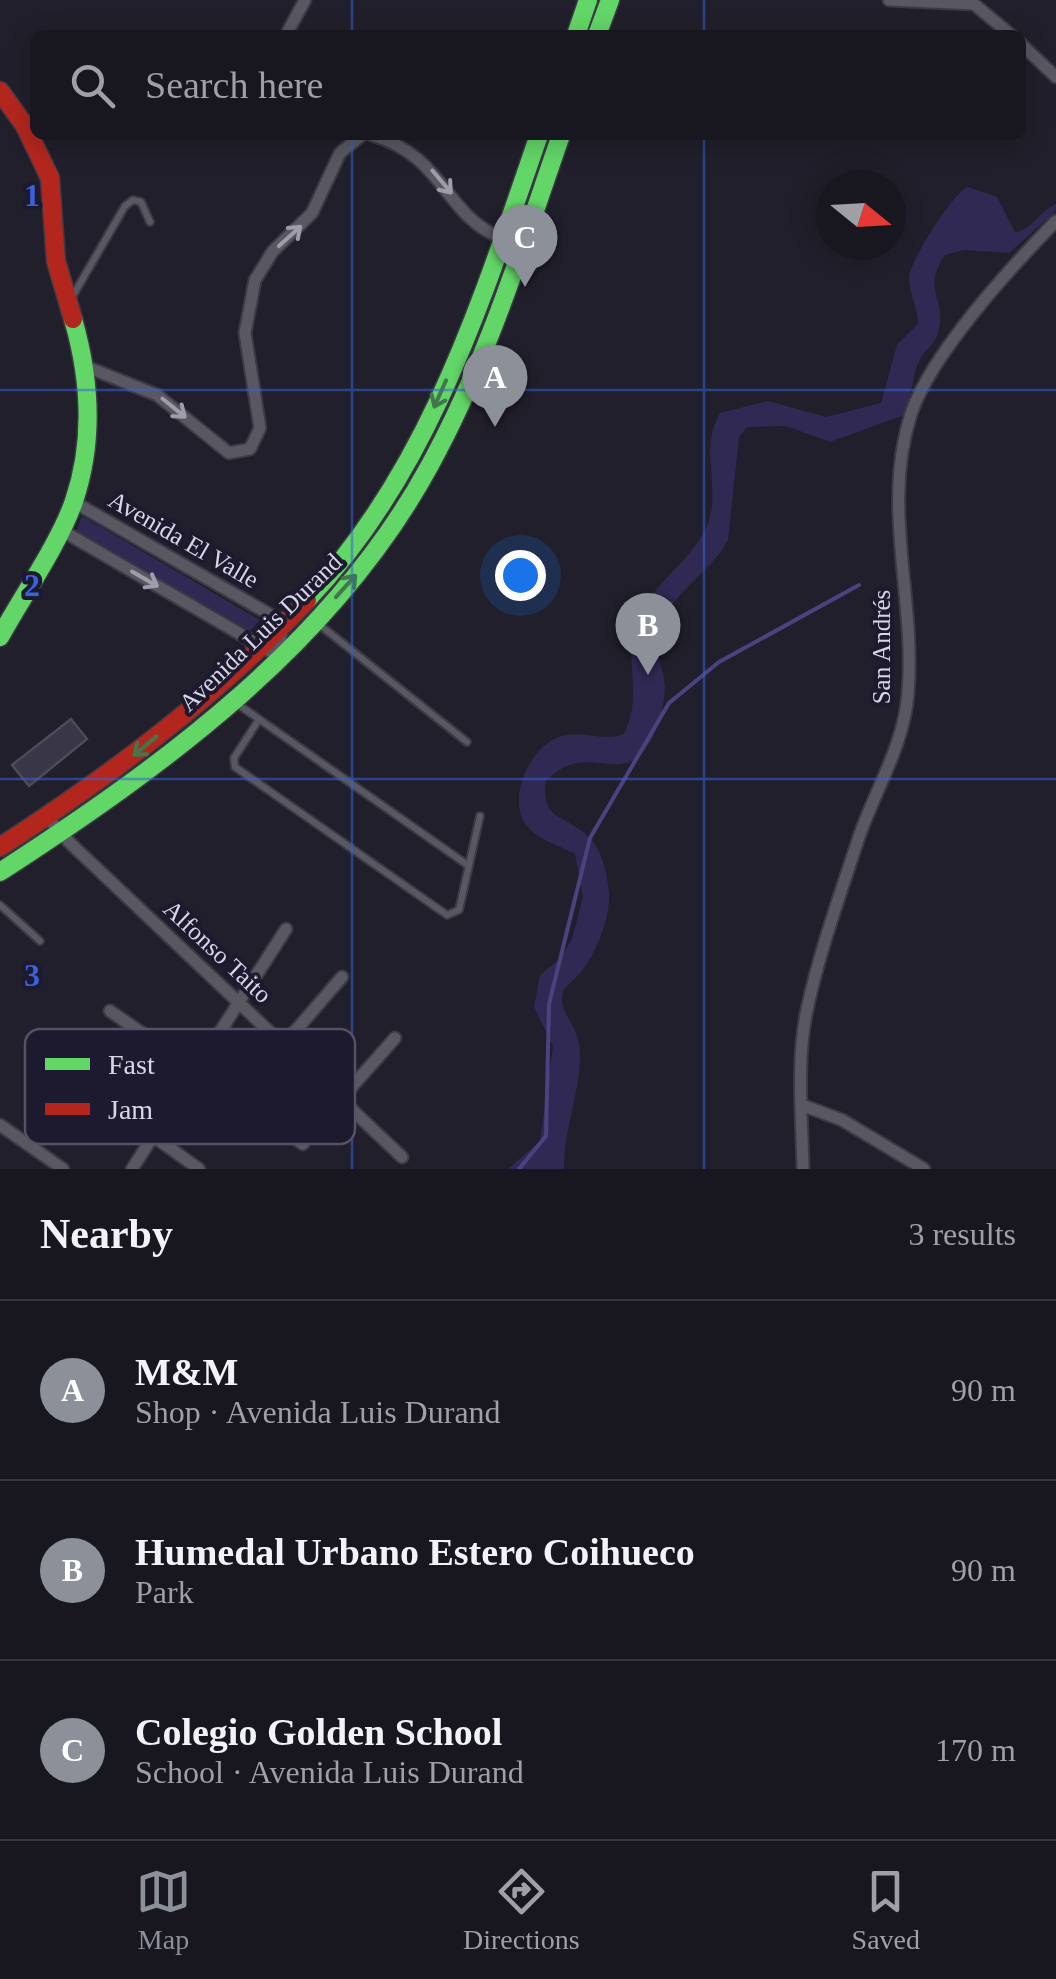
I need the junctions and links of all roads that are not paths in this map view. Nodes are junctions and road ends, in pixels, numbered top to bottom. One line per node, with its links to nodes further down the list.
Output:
1 (305, 0): 5 (street)
2 (588, 0): 6 (street)
3 (610, 0): 7 (street)
4 (889, 0): 8 (street)
5 (289, 30)
6 (578, 30)
7 (600, 30)
8 (1005, 30)
9 (1026, 49): 10 (street)
10 (1056, 77)
11 (0, 91): 12 (street)
12 (30, 135)
13 (32, 140): 21 (street)
14 (356, 140): 22 (street, one-way to 14)
15 (382, 140): 20 (street, one-way to 20)
16 (538, 140): 20 (street, Avenida Luis Durand)
17 (559, 140): 25 (street, Avenida Luis Durand, one-way to 17)
18 (1056, 221): 51 (street, San Andrés)
19 (150, 222): 21 (lane)
20 (502, 238): 26 (street, Avenida Luis Durand, one-way to 26)
21 (68, 304): 22 (street)
22 (87, 367): 23 (street)
23 (74, 502): 24 (street); 26 (street, Avenida El Valle)
24 (61, 530): 27 (street); 28 (street, one-way to 28)
25 (314, 620): 29 (street, Avenida Luis Durand); 32 (lane)
26 (283, 622): 28 (street, Avenida Luis Durand); 29 (street)
27 (2, 628)
28 (260, 645): 29 (street); 34 (street, Avenida Luis Durand, one-way to 34)
29 (278, 656): 30 (street, Avenida Luis Durand)
30 (232, 699): 31 (lane); 35 (street, Avenida Luis Durand)
31 (258, 721): 37 (lane); 37 (lane)
32 (468, 742)
33 (480, 816): 37 (lane)
34 (48, 818): 35 (street, Alfonso Taito); 36 (street, Avenida Luis Durand)
35 (60, 834): 38 (street, Avenida Luis Durand); 43 (street, Alfonso Taito)
36 (0, 847)
37 (469, 866)
38 (0, 872)
39 (0, 904): 41 (lane)
40 (286, 929): 43 (street)
41 (40, 940)
42 (342, 977): 48 (street)
43 (239, 1001): 46 (street); 47 (street, Alfonso Taito)
44 (110, 1011): 45 (street)
45 (137, 1029)
46 (221, 1029)
47 (268, 1029)
48 (297, 1029)
49 (395, 1038): 50 (street)
50 (355, 1083)
51 (802, 1105): 60 (street, San Andrés); 61 (street)
52 (355, 1112): 56 (street, Alfonso Taito)
53 (3, 1132): 57 (street)
54 (148, 1144): 58 (street)
55 (164, 1144): 59 (street)
56 (402, 1157)
57 (63, 1169)
58 (132, 1169)
59 (199, 1169)
60 (803, 1169)
61 (924, 1169)

